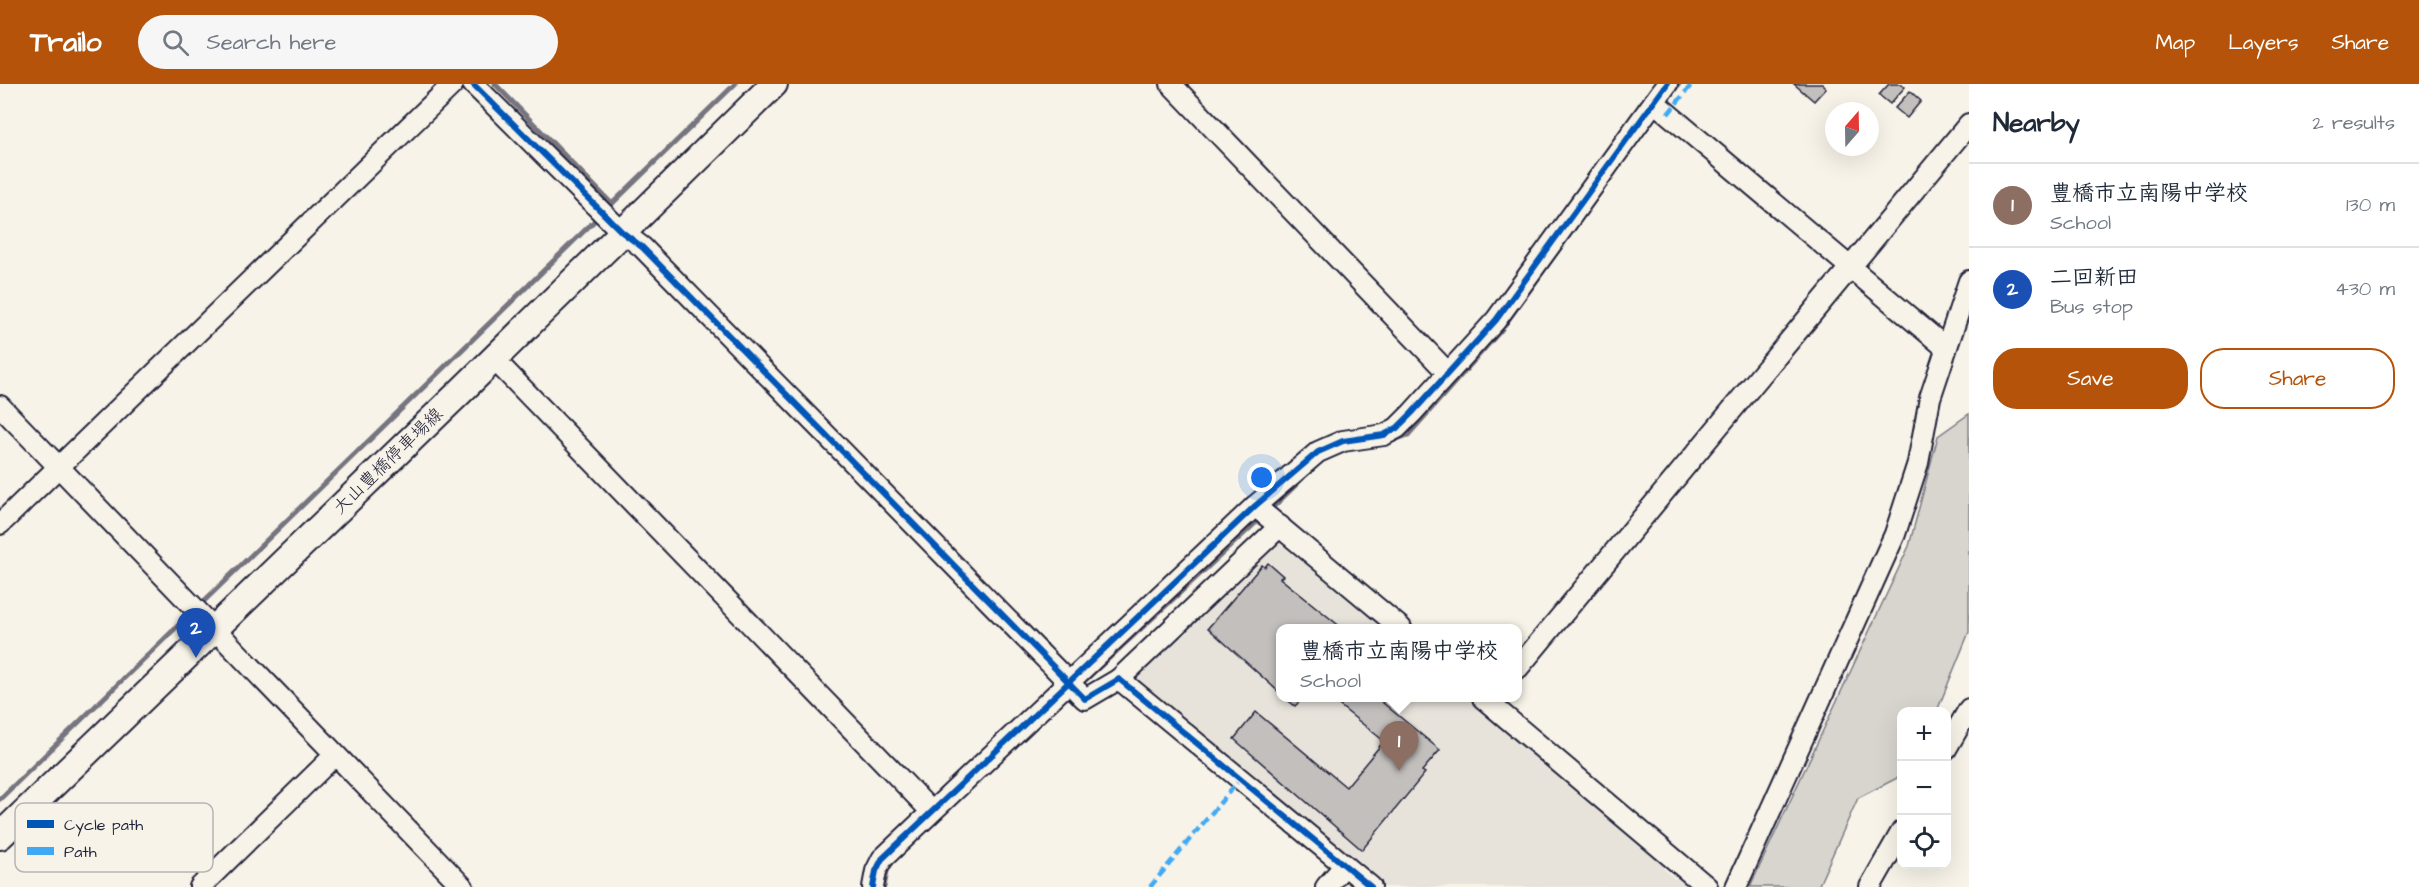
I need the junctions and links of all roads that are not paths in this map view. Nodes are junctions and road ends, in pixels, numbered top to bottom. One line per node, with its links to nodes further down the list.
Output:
1 (453, 84): 15 (street)
2 (473, 84): 8 (street)
3 (774, 84): 8 (main road, 大山豊橋停車場線)
4 (1171, 84): 13 (street)
5 (1667, 84): 6 (street)
6 (1660, 107): 9 (street); 13 (street)
7 (1969, 124): 9 (street)
8 (616, 226): 12 (main road, 大山豊橋停車場線); 23 (street)
9 (1851, 267): 11 (street); 21 (street)
10 (1969, 281): 11 (street)
11 (1946, 348): 40 (street)
12 (493, 358): 20 (main road, 大山豊橋停車場線); 29 (street)
13 (1448, 373): 16 (street)
14 (0, 406): 15 (street)
15 (59, 466): 18 (street); 20 (street)
16 (1255, 506): 17 (street); 23 (street)
17 (1275, 523): 19 (street); 22 (street)
18 (0, 524)
19 (1396, 624)
20 (214, 629): 27 (street); 28 (main road, 大山豊橋停車場線)
21 (1522, 663)
22 (1119, 679): 23 (street); 33 (street)
23 (1068, 681): 29 (street)
24 (1491, 702): 39 (street)
25 (1969, 709): 26 (street)
26 (1951, 742)
27 (335, 755): 34 (street); 35 (street)
28 (35, 803)
29 (931, 811): 36 (street)
30 (15, 822): 31 (main road, 大山豊橋停車場線)
31 (0, 837)
32 (1897, 840): 41 (street)
33 (1345, 865): 37 (street); 38 (street)
34 (200, 887)
35 (463, 887)
36 (873, 887)
37 (1326, 887)
38 (1371, 887)
39 (1707, 887)
40 (1736, 887)
41 (1870, 887)

